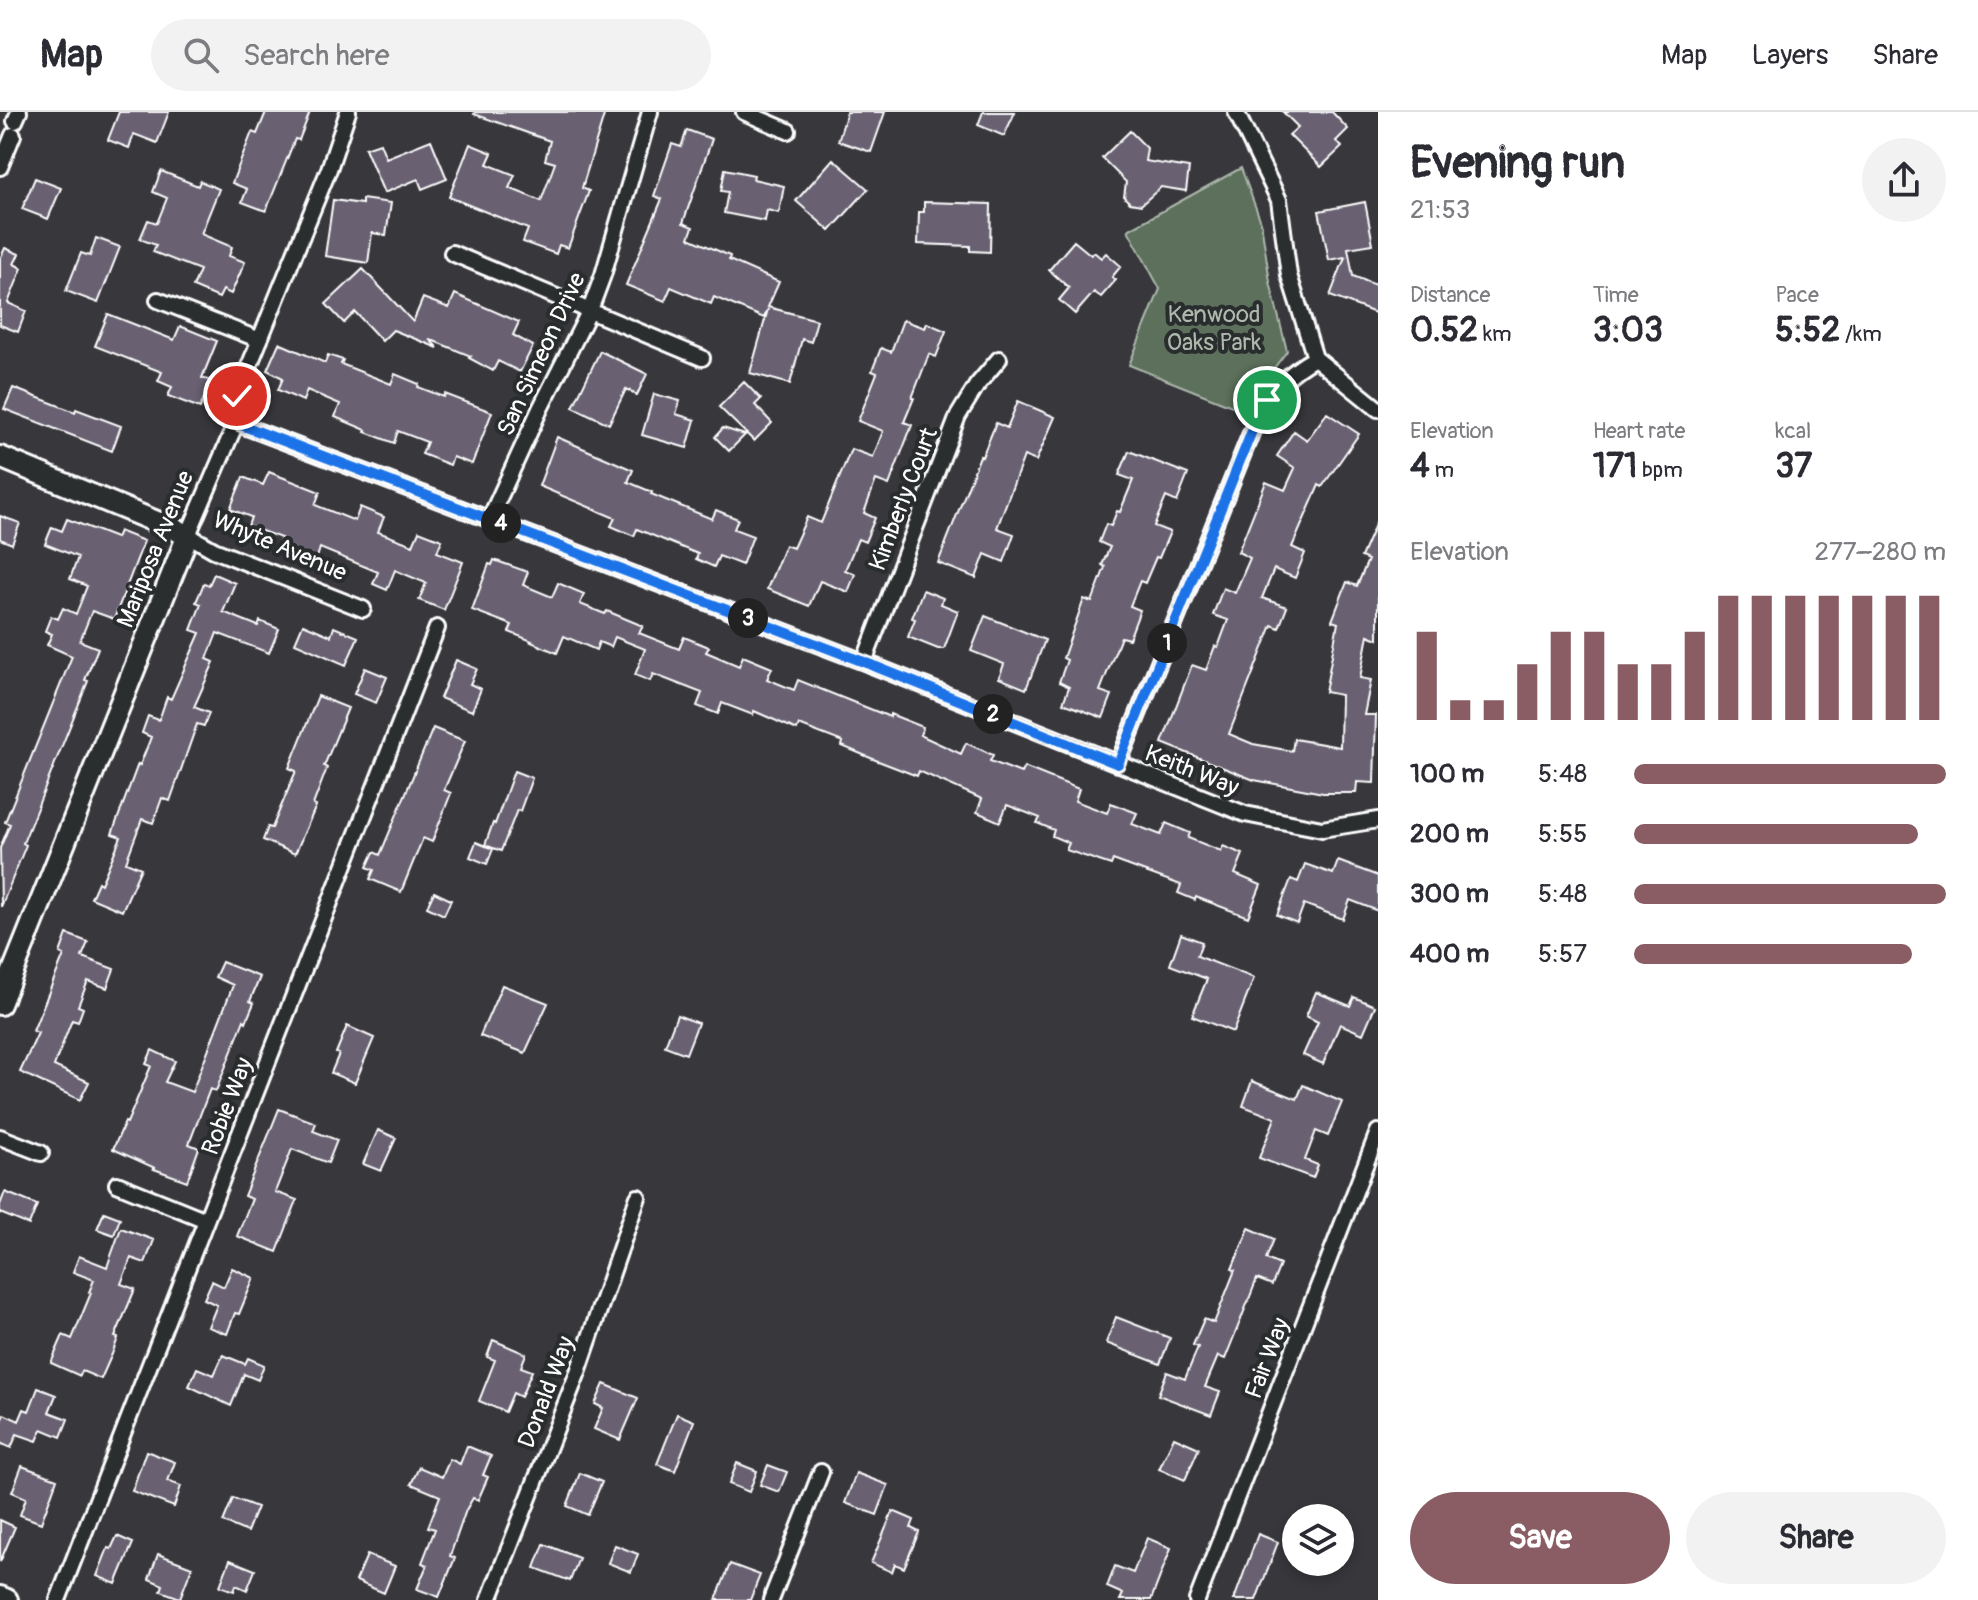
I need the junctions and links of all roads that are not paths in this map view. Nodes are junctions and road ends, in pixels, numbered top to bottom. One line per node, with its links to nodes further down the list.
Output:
1 (348, 112): 11 (street, Mariposa Avenue)
2 (650, 112): 10 (street, San Simeon Drive)
3 (744, 112): 6 (street)
4 (1236, 112): 13 (street)
5 (16, 123): 7 (street)
6 (788, 131)
7 (0, 167)
8 (452, 253): 10 (street)
9 (158, 300): 11 (street)
10 (590, 310): 12 (street); 18 (street, San Simeon Drive)
11 (260, 340): 16 (street, Mariposa Avenue)
12 (702, 358)
13 (1315, 358): 15 (street); 23 (street)
14 (999, 359): 22 (street, Kimberly Court)
15 (1378, 409)
16 (236, 423): 18 (street, Keith Way); 19 (street, Mariposa Avenue)
17 (0, 457): 19 (street, Whyte Avenue)
18 (490, 518): 22 (street, Keith Way)
19 (188, 535): 20 (street, Whyte Avenue); 25 (street, Mariposa Avenue)
20 (363, 609)
21 (437, 628): 31 (street, Robie Way)
22 (864, 662): 23 (street, Keith Way)
23 (1118, 764): 24 (street, Keith Way)
24 (1378, 820)
25 (0, 1004)
26 (1378, 1132): 38 (street, Fair Way)
27 (0, 1137): 28 (street)
28 (41, 1153)
29 (117, 1184): 31 (street)
30 (638, 1197): 36 (street, Donald Way)
31 (206, 1220): 35 (street, Robie Way)
32 (821, 1472): 37 (street)
33 (0, 1597): 34 (street)
34 (7, 1600)
35 (58, 1600)
36 (489, 1600)
37 (771, 1600)
38 (1197, 1600)

